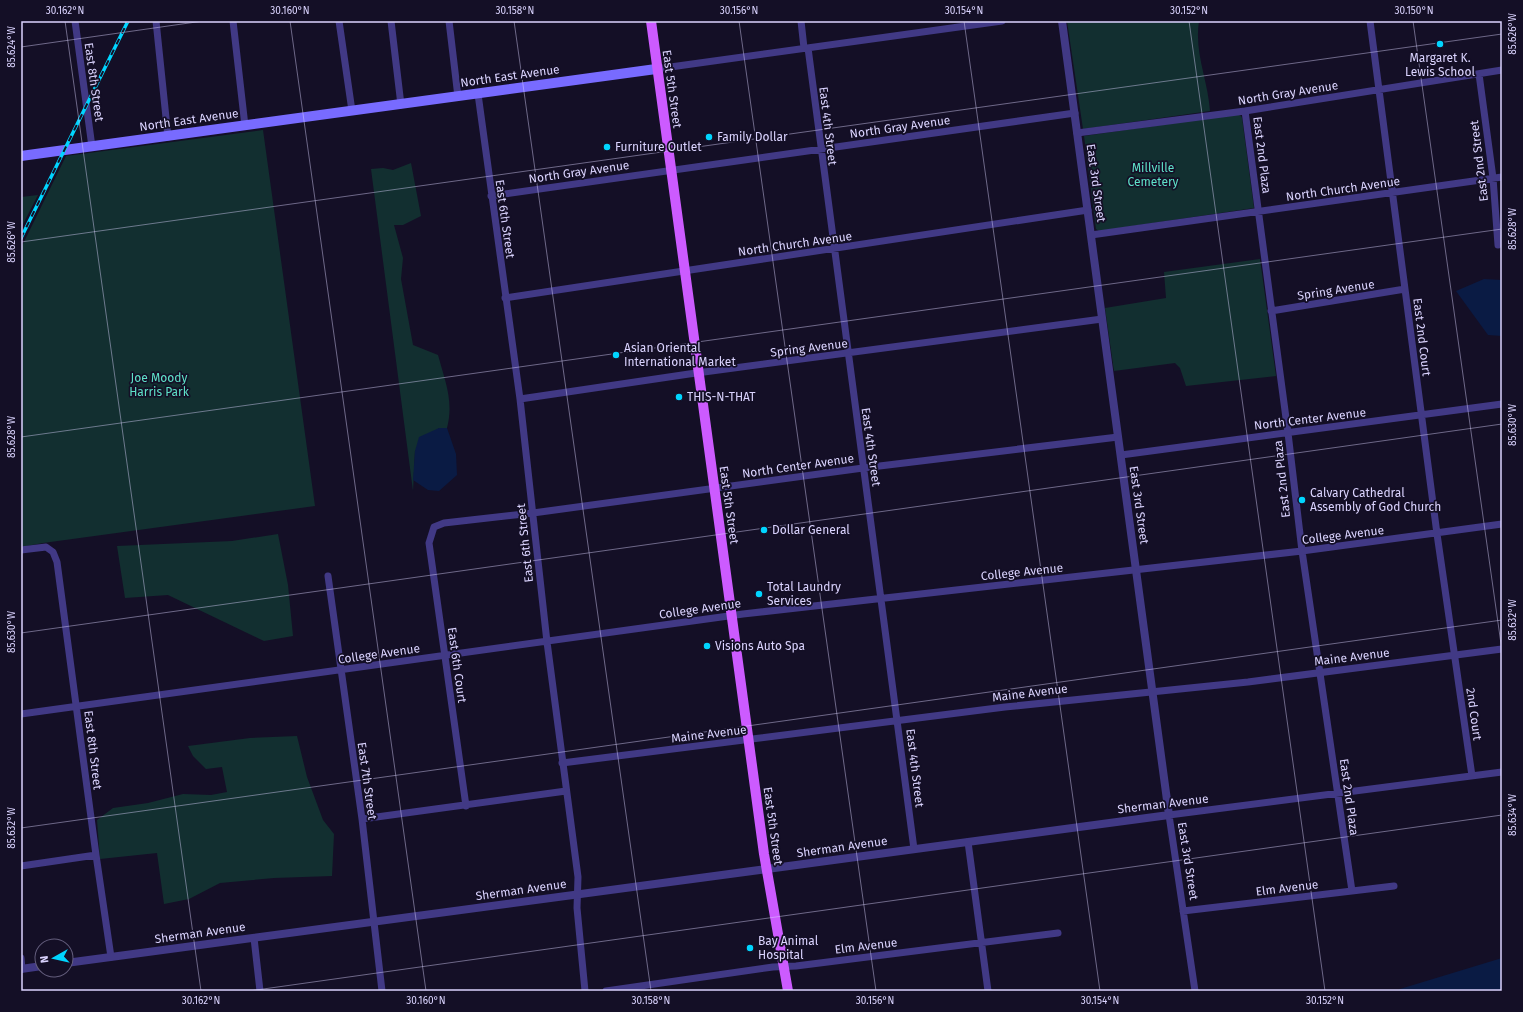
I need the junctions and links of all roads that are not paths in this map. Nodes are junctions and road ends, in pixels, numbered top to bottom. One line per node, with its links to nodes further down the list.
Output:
1 (75, 21): 26 (street, East 8th Street)
2 (156, 21): 25 (street)
3 (233, 21): 23 (street)
4 (339, 21): 20 (street)
5 (391, 21): 19 (street)
6 (449, 21): 18 (street)
7 (651, 21): 13 (main road, East 5th Street)
8 (801, 21): 12 (street, East 4th Street)
9 (1002, 21): 12 (street, North East Avenue)
10 (1062, 21): 22 (street, East 3rd Street)
11 (1370, 21): 16 (street, East 2nd Court)
12 (806, 48): 13 (street, North East Avenue); 27 (street, East 4th Street)
13 (656, 69): 17 (main road, North East Avenue); 29 (main road, East 5th Street)
14 (1502, 70): 15 (street, North Gray Avenue)
15 (1479, 74): 16 (street, North Gray Avenue); 31 (street, East 2nd Street)
16 (1379, 89): 21 (street, North Gray Avenue); 32 (street, East 2nd Court)
17 (478, 94): 18 (main road, North East Avenue); 33 (street, East 6th Street)
18 (458, 97): 19 (main road, North East Avenue)
19 (401, 104): 20 (main road, North East Avenue)
20 (352, 111): 23 (main road, North East Avenue)
21 (1245, 111): 24 (street, North Gray Avenue); 35 (street, East 2nd Plaza)
22 (1074, 113): 24 (street, East 3rd Street); 27 (street, North Gray Avenue)
23 (245, 126): 25 (main road, North East Avenue)
24 (1077, 133): 34 (street, East 3rd Street)
25 (168, 137): 26 (main road, North East Avenue)
26 (92, 147): 28 (main road, North East Avenue)
27 (820, 150): 29 (street, North Gray Avenue); 38 (street, East 4th Street)
28 (21, 156)
29 (670, 170): 33 (street, North Gray Avenue); 39 (main road, East 5th Street)
30 (1502, 177): 31 (street, North Church Avenue)
31 (1493, 178): 32 (street, North Church Avenue); 37 (street, East 2nd Street)
32 (1393, 193): 35 (street, North Church Avenue); 40 (street, East 2nd Court)
33 (490, 196): 41 (street, East 6th Street)
34 (1088, 210): 36 (street, East 3rd Street); 38 (street, North Church Avenue)
35 (1258, 212): 36 (street, North Church Avenue); 42 (street, East 2nd Plaza)
36 (1091, 234): 43 (street, East 3rd Street)
37 (1498, 245)
38 (833, 249): 39 (street, North Church Avenue); 44 (street, East 4th Street)
39 (684, 271): 41 (street, North Church Avenue); 45 (main road, East 5th Street)
40 (1405, 289): 42 (street, Spring Avenue); 48 (street, East 2nd Court)
41 (506, 298): 46 (street, East 6th Street)
42 (1271, 311): 49 (street, East 2nd Plaza)
43 (1102, 319): 44 (street, Spring Avenue); 50 (street, East 3rd Street)
44 (847, 354): 45 (street, Spring Avenue); 52 (street, East 4th Street)
45 (698, 373): 46 (street, Spring Avenue); 53 (main road, East 5th Street)
46 (520, 400): 54 (street, East 6th Street)
47 (1502, 404): 48 (street, North Center Avenue)
48 (1421, 416): 49 (street, North Center Avenue); 57 (street, East 2nd Court)
49 (1288, 433): 51 (street, North Center Avenue); 59 (street, East 2nd Plaza)
50 (1118, 437): 51 (street, East 3rd Street); 52 (street, North Center Avenue)
51 (1121, 455): 60 (street, East 3rd Street)
52 (863, 468): 53 (street, North Center Avenue); 62 (street, East 4th Street)
53 (714, 489): 54 (street, North Center Avenue); 63 (main road, East 5th Street)
54 (533, 513): 56 (street, North Center Avenue); 64 (street, East 6th Street)
55 (1502, 524): 57 (street, College Avenue)
56 (434, 527): 67 (street, East 6th Court)
57 (1437, 534): 59 (street, College Avenue); 66 (street, East 2nd Court)
58 (21, 550): 71 (street, East 8th Street)
59 (1302, 551): 60 (street, College Avenue); 69 (street, East 2nd Plaza)
60 (1136, 570): 62 (street, College Avenue); 70 (street, East 3rd Street)
61 (328, 576): 68 (street, East 7th Street)
62 (880, 599): 63 (street, College Avenue); 73 (street, East 4th Street)
63 (731, 616): 64 (street, College Avenue); 74 (main road, East 5th Street)
64 (547, 642): 67 (street, College Avenue); 75 (street, East 6th Street)
65 (1502, 649): 66 (street, Maine Avenue)
66 (1455, 655): 69 (street, Maine Avenue); 77 (street, 2nd Court)
67 (444, 656): 68 (street, College Avenue); 80 (street, East 6th Court)
68 (342, 671): 71 (street, College Avenue); 82 (street, East 7th Street)
69 (1319, 672): 70 (street, Maine Avenue); 79 (street, East 2nd Plaza)
70 (1152, 691): 73 (street, Maine Avenue); 81 (street, East 3rd Street)
71 (76, 707): 72 (street, College Avenue); 85 (street, East 8th Street)
72 (21, 714)
73 (898, 721): 74 (street, Maine Avenue); 84 (street, East 4th Street)
74 (748, 740): 75 (street, Maine Avenue); 87 (main road, East 5th Street)
75 (562, 764): 78 (street, East 6th Street)
76 (1502, 772): 77 (street, Sherman Avenue)
77 (1472, 776): 79 (street, Sherman Avenue)
78 (566, 792): 80 (street); 90 (street, East 6th Street)
79 (1338, 794): 81 (street, Sherman Avenue); 89 (street, East 2nd Plaza)
80 (466, 806): 82 (street)
81 (1169, 815): 83 (street, Sherman Avenue); 91 (street, East 3rd Street)
82 (362, 819): 92 (street, East 7th Street)
83 (968, 842): 84 (street, Sherman Avenue); 95 (street)
84 (914, 849): 87 (street, Sherman Avenue)
85 (96, 855): 86 (street); 96 (street, East 8th Street)
86 (21, 866)
87 (766, 869): 90 (street, Sherman Avenue); 100 (main road, East 5th Street)
88 (1394, 886): 89 (street, Elm Avenue)
89 (1352, 891): 91 (street, Elm Avenue)
90 (578, 894): 92 (street, Sherman Avenue); 104 (street, East 6th Street)
91 (1183, 911): 108 (street, East 3rd Street)
92 (373, 922): 94 (street, Sherman Avenue); 103 (street, East 7th Street)
93 (1058, 933): 95 (street, Elm Avenue)
94 (254, 938): 96 (street, Sherman Avenue); 102 (street)
95 (982, 943): 100 (street, Elm Avenue); 107 (street)
96 (111, 957): 98 (street, Sherman Avenue)
97 (21, 958): 101 (street)
98 (74, 962)
99 (34, 967): 101 (street)
100 (784, 967): 105 (street, Elm Avenue); 106 (main road, East 5th Street)
101 (22, 969)
102 (260, 991)
103 (382, 991)
104 (585, 991)
105 (606, 991)
106 (788, 991)
107 (988, 991)
108 (1195, 991)

